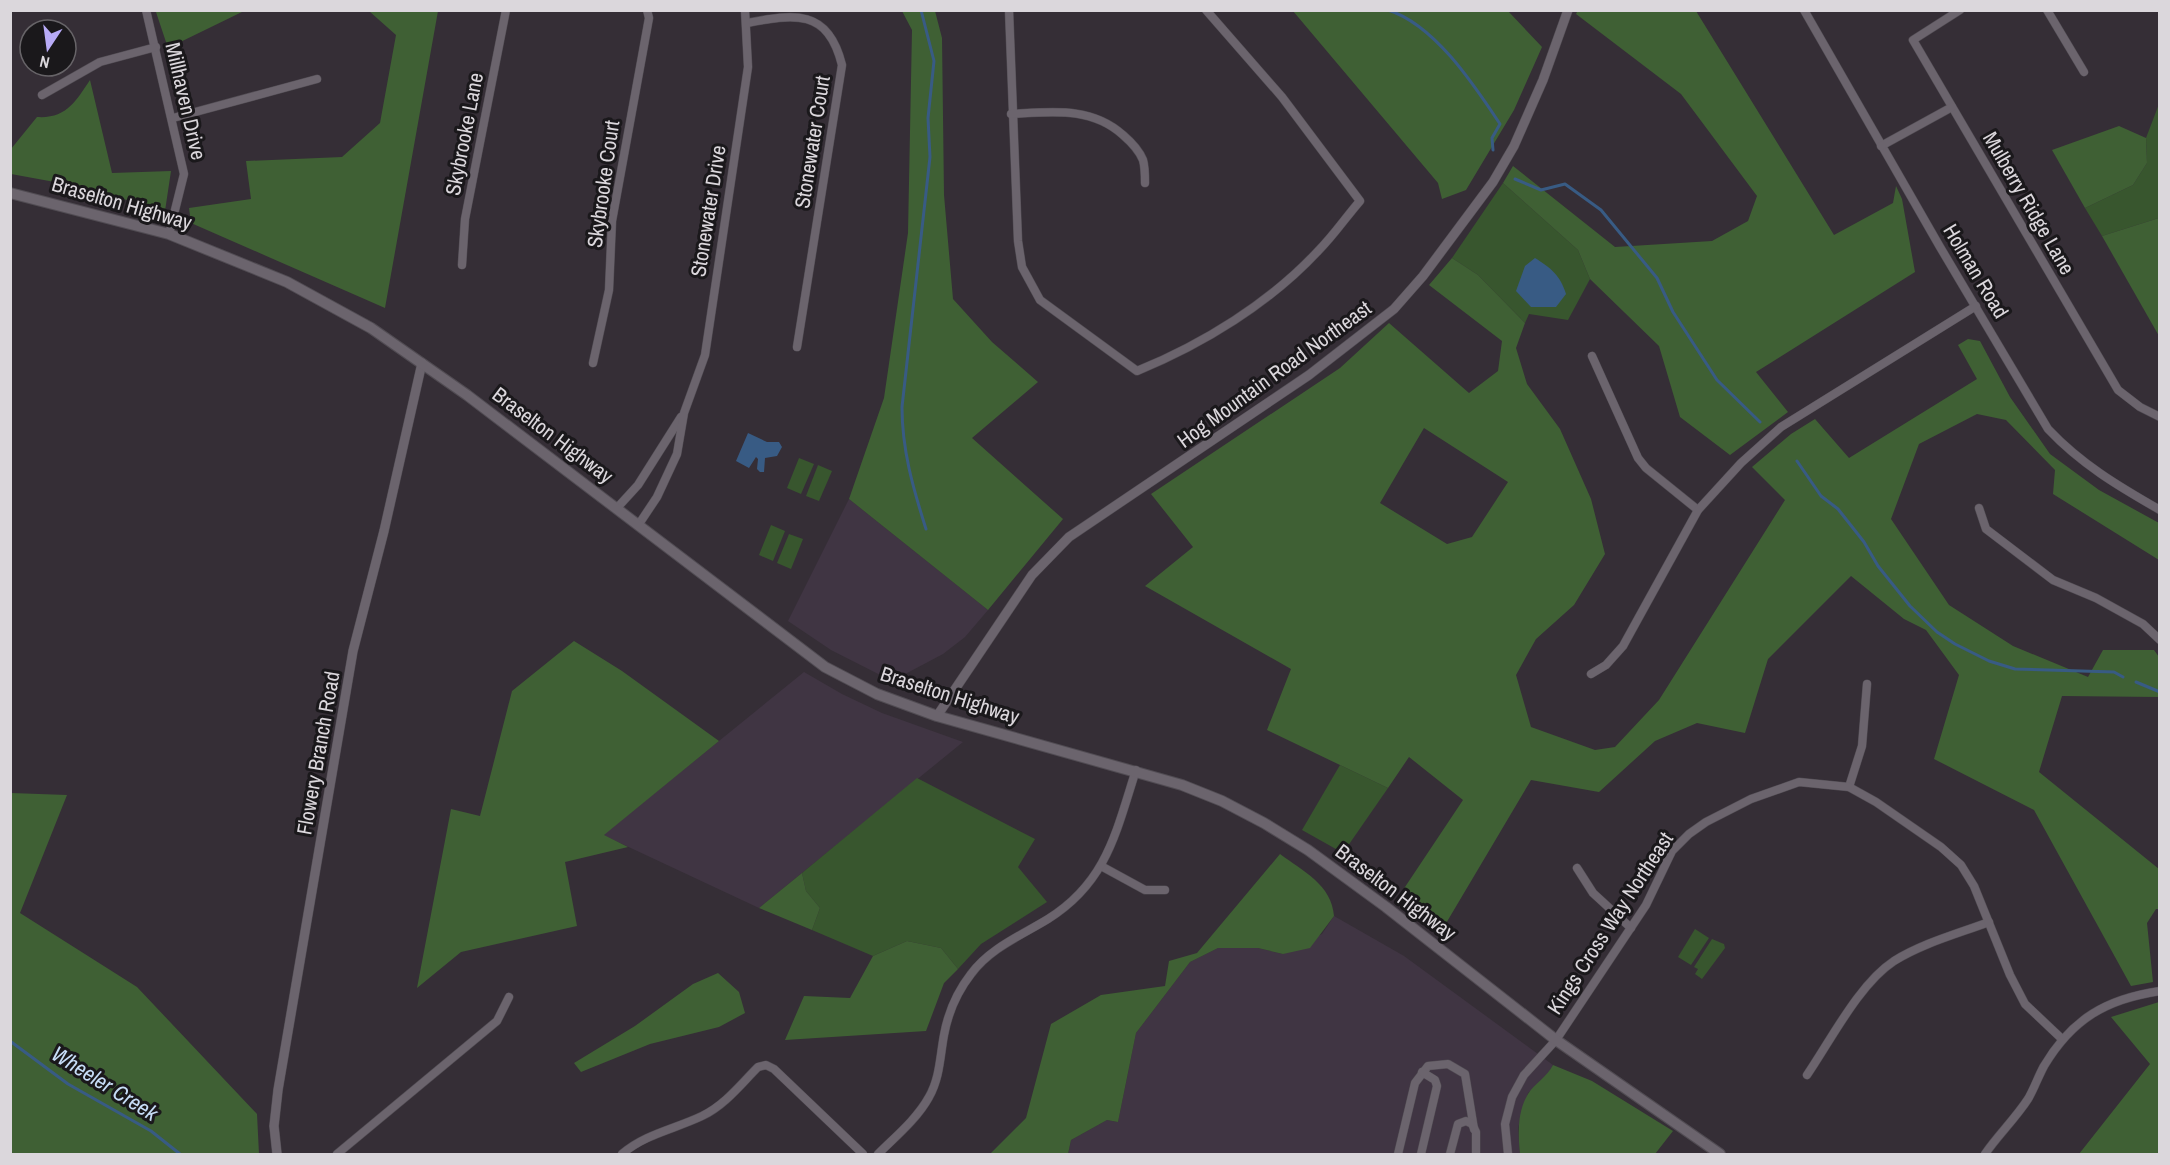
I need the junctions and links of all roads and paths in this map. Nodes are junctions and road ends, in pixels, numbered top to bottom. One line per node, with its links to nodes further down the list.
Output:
1 (146, 10): 12 (street, Millhaven Drive)
2 (506, 10): 23 (street, Skybrooke Lane)
3 (647, 10): 28 (street, Skybrooke Court)
4 (745, 10): 11 (street, Stonewater Drive)
5 (1009, 10): 17 (street)
6 (1206, 10): 17 (street)
7 (1568, 10): 39 (street, Hog Mountain Road Northeast)
8 (1804, 10): 19 (street, Holman Road)
9 (1960, 10): 16 (street, Mulberry Ridge Lane)
10 (2047, 10): 13 (street)
11 (747, 23): 25 (street, Stonewater Court); 29 (street, Stonewater Drive)
12 (156, 47): 15 (street); 18 (street, Millhaven Drive)
13 (2084, 72)
14 (317, 79): 18 (street)
15 (42, 95)
16 (1952, 107): 19 (street); 30 (street, Mulberry Ridge Lane)
17 (1011, 114): 20 (street)
18 (173, 118): 22 (street, Millhaven Drive)
19 (1881, 146): 24 (street, Holman Road)
20 (1145, 183)
21 (10, 193): 22 (main road, Braselton Highway)
22 (169, 234): 27 (main road, Braselton Highway)
23 (462, 265)
24 (1976, 306): 33 (street); 34 (street, Holman Road)
25 (797, 347)
26 (1592, 356): 33 (street)
27 (422, 363): 31 (main road, Braselton Highway); 54 (street, Flowery Branch Road)
28 (592, 363)
29 (684, 413): 31 (street, Stonewater Drive); 35 (street, Stonewater Drive)
30 (2160, 417)
31 (617, 508): 35 (main road, Braselton Highway)
32 (1979, 508): 36 (street)
33 (1698, 510): 37 (street)
34 (2160, 510)
35 (639, 524): 39 (main road, Braselton Highway)
36 (2160, 640)
37 (1591, 674)
38 (1867, 684): 41 (street)
39 (937, 716): 40 (main road, Braselton Highway)
40 (1136, 771): 42 (street); 50 (main road, Braselton Highway)
41 (1849, 787): 45 (street, Kings Cross Way Northeast); 46 (street, Kings Cross Way Northeast)
42 (1101, 866): 44 (street); 58 (street)
43 (1576, 868): 46 (street)
44 (1165, 890)
45 (1989, 922): 49 (street, Kings Cross Way Northeast); 52 (street)
46 (1631, 928): 50 (street, Kings Cross Way Northeast)
47 (2160, 991): 49 (street)
48 (509, 998): 55 (street)
49 (2062, 1039): 65 (street)
50 (1556, 1040): 63 (street, Kings Cross Way Northeast); 64 (main road, Braselton Highway)
51 (1422, 1071): 53 (street); 59 (street); 60 (street)
52 (1807, 1075)
53 (1474, 1129): 61 (street); 62 (street)
54 (277, 1155)
55 (337, 1155)
56 (622, 1155): 57 (street)
57 (863, 1155)
58 (878, 1155)
59 (1398, 1155)
60 (1421, 1155)
61 (1450, 1155)
62 (1476, 1155)
63 (1508, 1155)
64 (1720, 1155)
65 (1985, 1155)

